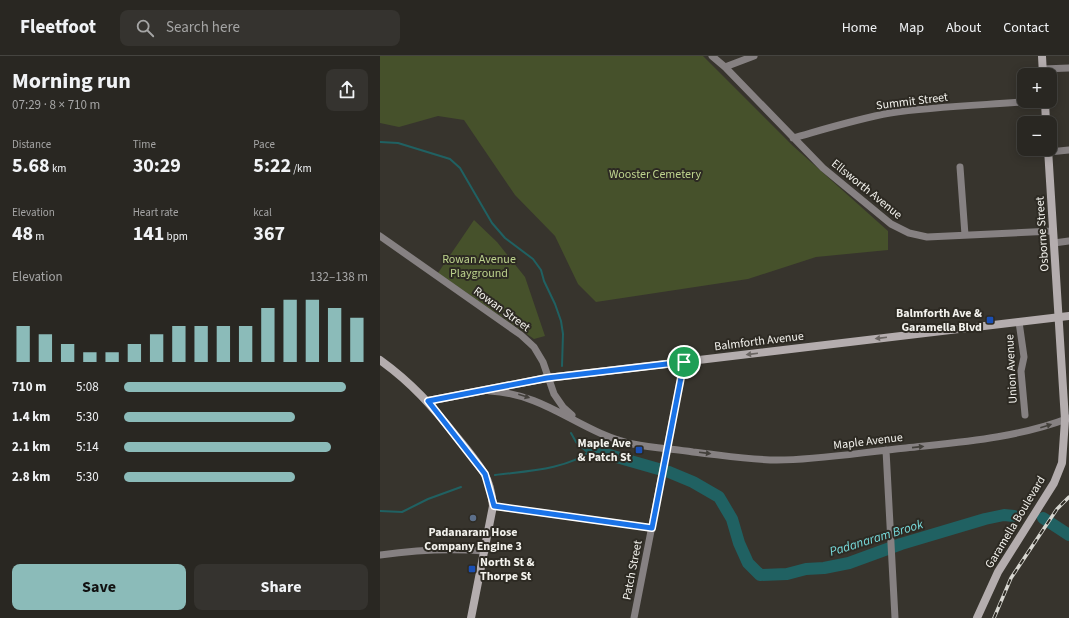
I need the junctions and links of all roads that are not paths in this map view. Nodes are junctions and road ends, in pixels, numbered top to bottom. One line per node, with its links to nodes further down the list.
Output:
1 (712, 56): 4 (street, Ellsworth Avenue)
2 (754, 56): 4 (street)
3 (1042, 56): 5 (main road)
4 (725, 67): 9 (street, Ellsworth Avenue)
5 (1043, 68)
6 (1069, 68): 7 (street)
7 (1057, 70)
8 (1017, 102): 9 (street, Summit Street)
9 (793, 138): 15 (street, Ellsworth Avenue)
10 (1057, 150): 11 (street)
11 (1069, 150)
12 (1048, 156): 14 (main road, Osborne Street)
13 (960, 166): 15 (street)
14 (1053, 232): 15 (street, Ellsworth Avenue); 18 (main road, Osborne Street)
15 (965, 235)
16 (380, 236): 24 (street, Rowan Street)
17 (1069, 241): 18 (street)
18 (1054, 243): 20 (main road, Osborne Street)
19 (1069, 316): 20 (main road, Balmforth Avenue)
20 (1059, 317): 21 (main road, Balmforth Avenue); 28 (main road, Garamella Boulevard)
21 (1019, 322): 23 (main road, Balmforth Avenue, one-way to 23); 27 (street, Union Avenue)
22 (380, 360): 26 (main road)
23 (684, 362): 24 (main road, Balmforth Avenue); 30 (street, Patch Street)
24 (547, 378): 25 (main road, Balmforth Avenue); 29 (street, Rowan Street)
25 (486, 390): 26 (main road, Balmforth Avenue); 29 (street, Rowan Street, one-way to 29)
26 (428, 401): 32 (main road)
27 (1025, 414)
28 (1067, 419): 31 (street, Maple Avenue, one-way to 28); 39 (main road, Garamella Boulevard)
29 (583, 424): 30 (street, Rowan Street)
30 (666, 449): 31 (street, Maple Avenue, one-way to 31); 33 (street, Patch Street)
31 (886, 450): 38 (street)
32 (494, 506): 33 (street); 34 (main road)
33 (652, 528): 37 (street, Patch Street)
34 (485, 551): 35 (street); 36 (main road)
35 (380, 555)
36 (471, 618)
37 (634, 618)
38 (895, 618)
39 (977, 618)

